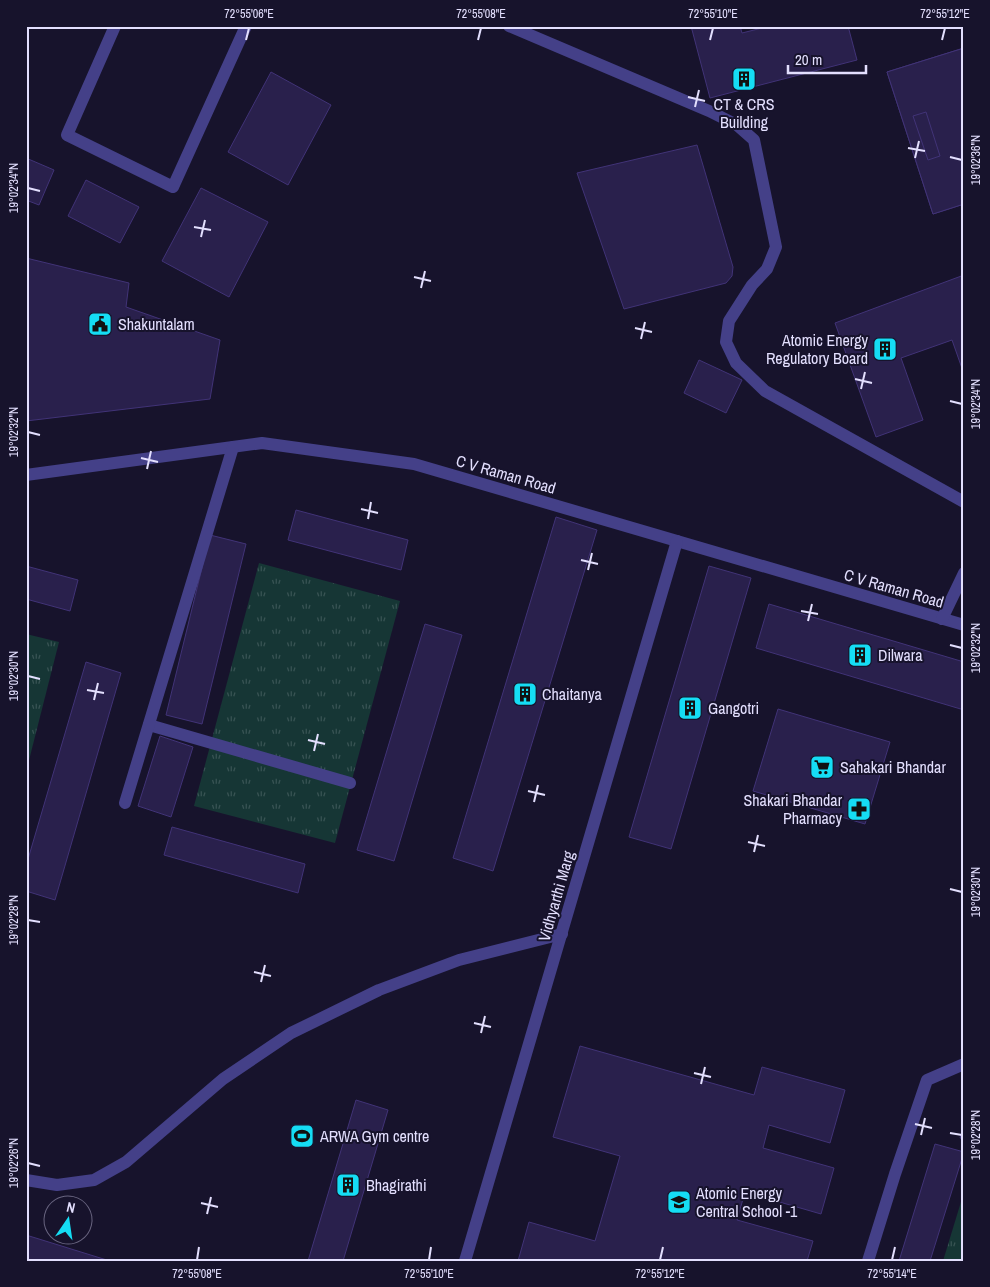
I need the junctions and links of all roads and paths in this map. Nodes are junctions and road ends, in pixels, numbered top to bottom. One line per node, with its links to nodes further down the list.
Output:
1 (115, 26): 2 (street)
2 (246, 26)
3 (509, 26): 6 (street)
4 (233, 446): 5 (street, C V Raman Road); 7 (street, C V Raman Road); 11 (street)
5 (26, 475)
6 (964, 502)
7 (677, 540): 9 (street, C V Raman Road); 14 (street, Vidhyarthi Marg)
8 (964, 573): 9 (street)
9 (942, 618): 10 (street, C V Raman Road)
10 (964, 625)
11 (149, 725): 12 (street); 13 (street)
12 (350, 784)
13 (125, 803)
14 (562, 934): 16 (street); 17 (street, Vidhyarthi Marg)
15 (964, 1064): 18 (street)
16 (26, 1180)
17 (465, 1261)
18 (868, 1261)

